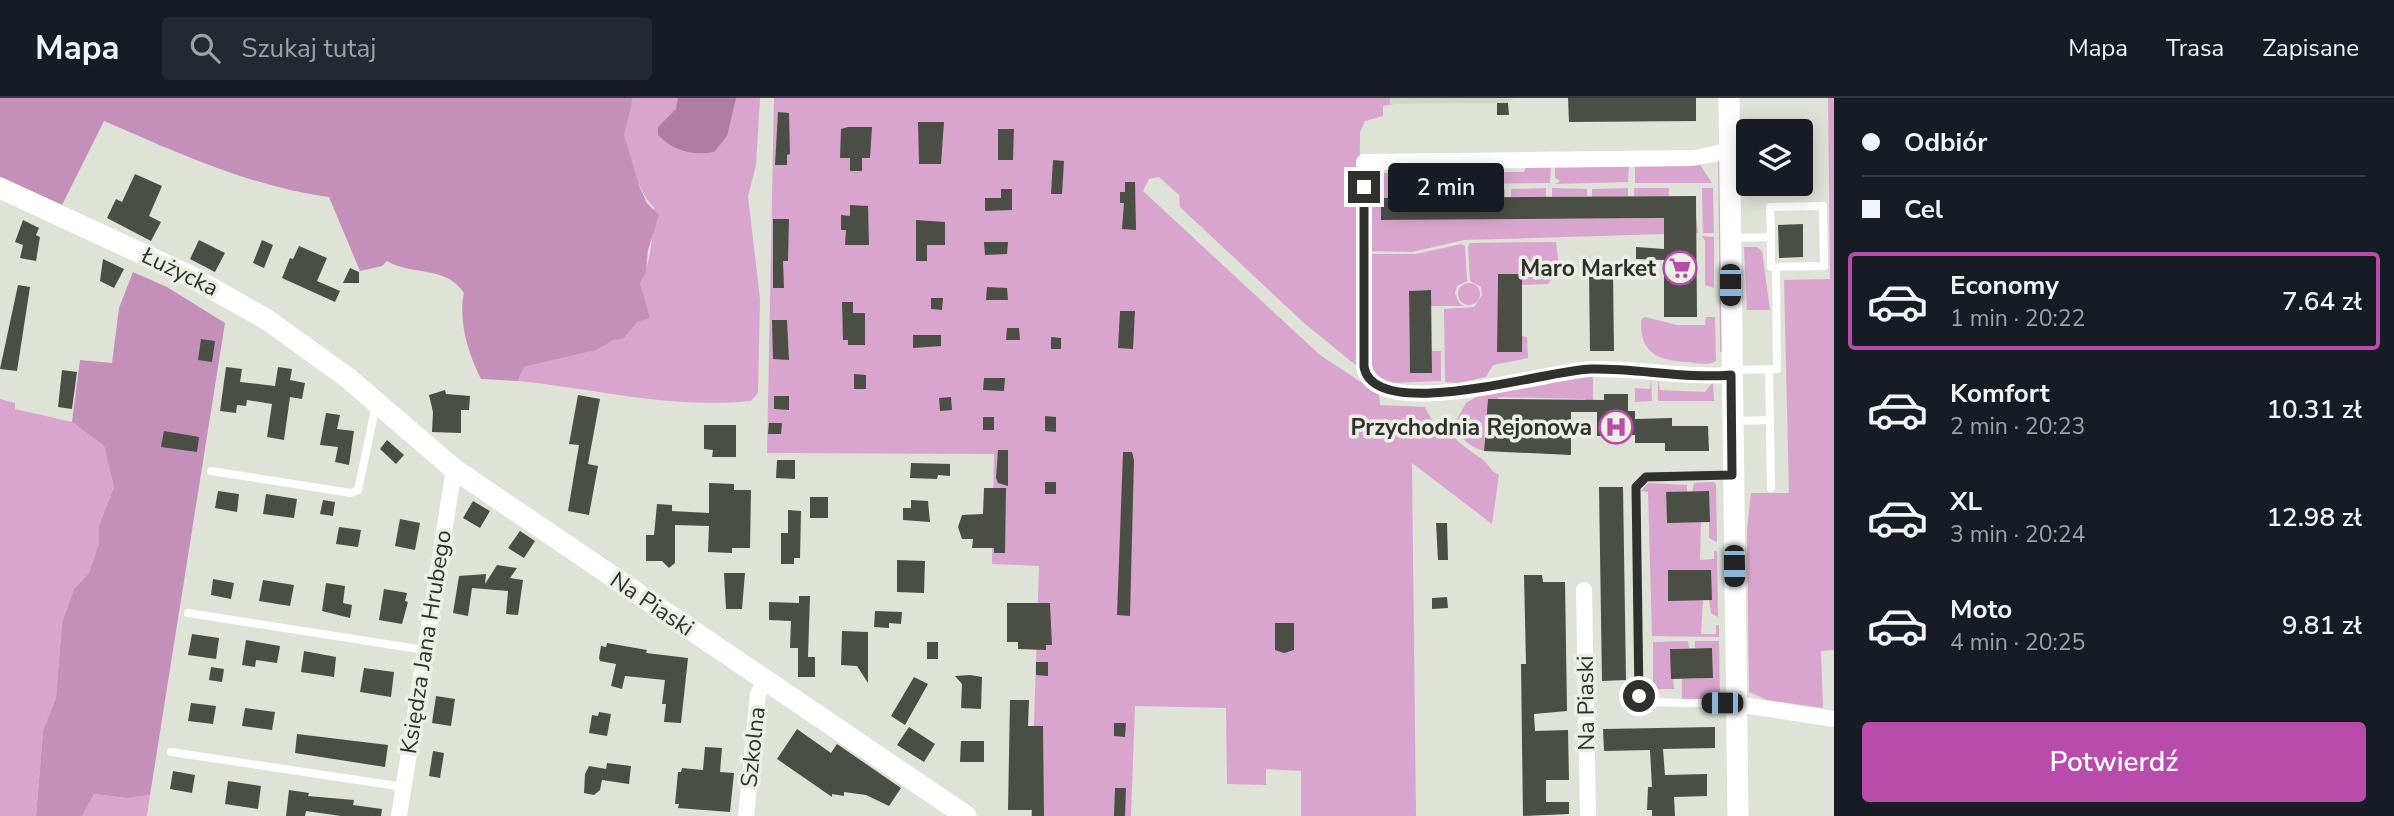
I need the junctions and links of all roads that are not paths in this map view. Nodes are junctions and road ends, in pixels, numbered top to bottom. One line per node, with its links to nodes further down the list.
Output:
1 (1729, 98): 2 (street)
2 (1730, 151): 5 (street); 8 (street)
3 (0, 188): 9 (street, Łużycka)
4 (1771, 237): 5 (lane); 6 (lane); 6 (lane)
5 (1730, 238): 8 (street)
6 (1776, 267): 7 (lane)
7 (1769, 369): 8 (lane); 11 (lane)
8 (1731, 372): 12 (street)
9 (348, 378): 10 (street, Na Piaski)
10 (377, 402): 13 (street, Na Piaski); 14 (lane)
11 (1770, 420): 12 (lane); 16 (lane)
12 (1731, 421): 15 (street)
13 (454, 469): 19 (street, Księdza Jana Hrubego); 20 (street, Na Piaski)
14 (211, 471)
15 (1732, 475): 21 (street); 21 (lane)
16 (1771, 488)
17 (1584, 590): 28 (street, Na Piaski)
18 (188, 613): 19 (lane)
19 (425, 650): 24 (street, Księdza Jana Hrubego)
20 (765, 680): 26 (street, Szkolna); 27 (street, Na Piaski)
21 (1736, 704): 22 (street); 29 (street)
22 (1834, 719)
23 (170, 752): 24 (lane)
24 (404, 788): 25 (street, Księdza Jana Hrubego)
25 (399, 816)
26 (746, 816)
27 (966, 816)
28 (1588, 816)
29 (1738, 816)

